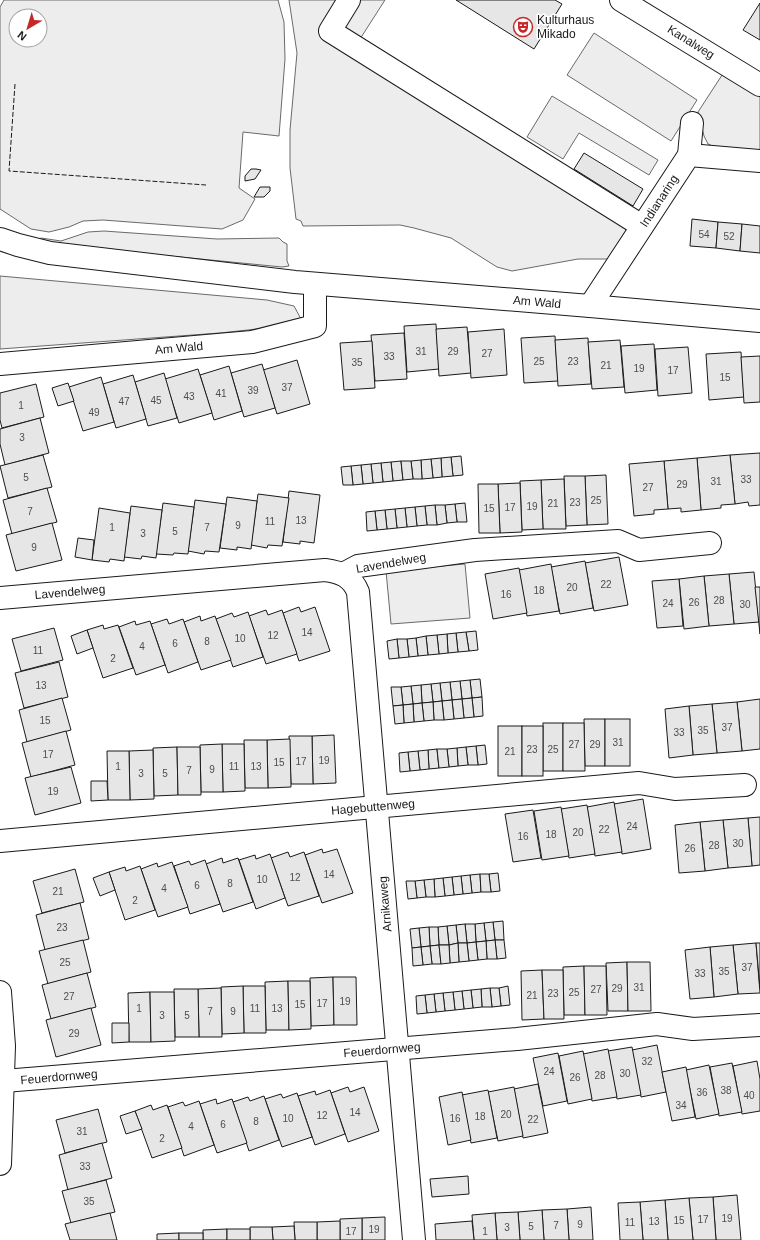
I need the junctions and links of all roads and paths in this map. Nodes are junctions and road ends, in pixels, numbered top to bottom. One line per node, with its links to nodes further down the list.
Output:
1 (349, 0): 7 (street)
2 (621, 0): 3 (street, Kanalweg)
3 (760, 85)
4 (692, 123): 5 (street)
5 (689, 155): 6 (street); 7 (street, Indianaring)
6 (760, 160)
7 (642, 226): 10 (street, Indianaring)
8 (0, 239): 9 (street, Am Wald)
9 (315, 284): 10 (street, Am Wald); 12 (street, Am Wald)
10 (590, 306): 11 (street, Am Wald)
11 (760, 321)
12 (0, 364)
13 (710, 543): 14 (street, Lavendelweg)
14 (343, 574): 15 (street, Lavendelweg); 17 (street, Arnikaweg)
15 (0, 598)
16 (745, 784): 17 (street, Hagebuttenweg)
17 (377, 806): 18 (street, Hagebuttenweg); 21 (street, Arnikaweg)
18 (0, 841)
19 (0, 992): 22 (street)
20 (760, 1025): 21 (street, Feuerdornweg)
21 (398, 1049): 22 (street, Feuerdornweg); 24 (street, Arnikaweg)
22 (4, 1081): 23 (street)
23 (0, 1164)
24 (414, 1240)

